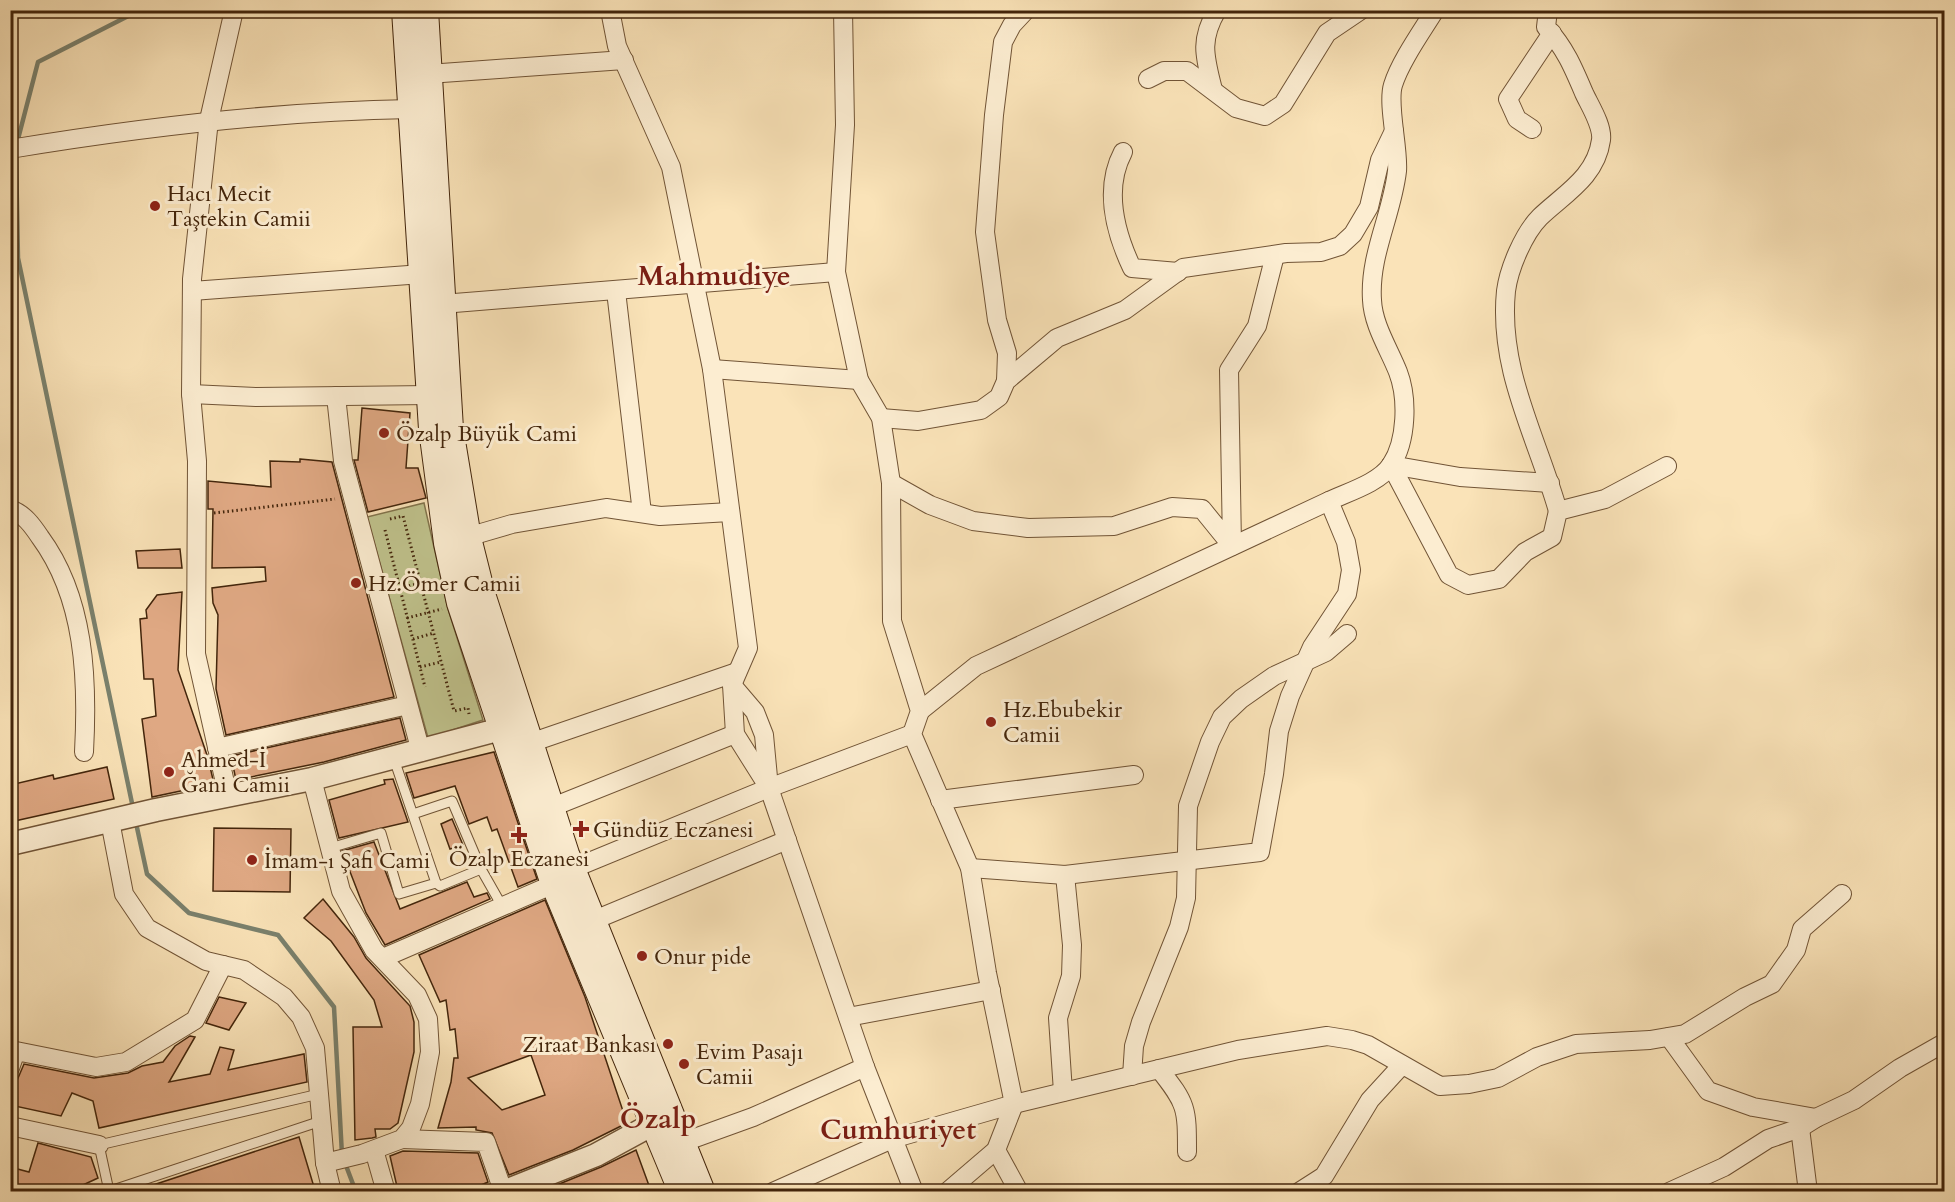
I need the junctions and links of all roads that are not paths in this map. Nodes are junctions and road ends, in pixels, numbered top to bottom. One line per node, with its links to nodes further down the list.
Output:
1 (234, 10): 17 (street)
2 (405, 10): 16 (main road)
3 (424, 10): 13 (main road)
4 (610, 10): 12 (street)
5 (843, 10): 23 (street)
6 (1026, 10): 32 (street)
7 (1217, 10): 15 (street)
8 (1361, 10): 15 (street)
9 (1436, 10): 19 (street)
10 (1548, 10): 11 (street)
11 (1552, 33): 18 (street); 40 (street)
12 (624, 60): 13 (street); 26 (street)
13 (428, 74): 16 (street); 29 (main road)
14 (1148, 79): 15 (street)
15 (1213, 90)
16 (411, 109): 17 (street); 25 (main road)
17 (209, 120): 20 (street); 27 (street)
18 (1532, 129)
19 (1395, 131): 22 (street); 37 (street)
20 (10, 149)
21 (1123, 152): 24 (street)
22 (1275, 255): 24 (street); 47 (street)
23 (836, 272): 26 (street); 31 (street)
24 (1178, 272): 32 (street)
25 (422, 274): 27 (street); 34 (main road)
26 (695, 284): 28 (street); 30 (street)
27 (192, 291): 33 (street)
28 (616, 291): 29 (street); 45 (street)
29 (442, 304): 46 (main road)
30 (712, 369): 31 (street); 44 (street)
31 (859, 380): 36 (street)
32 (1006, 381): 36 (street)
33 (191, 394): 35 (street); 56 (street)
34 (430, 395): 35 (street); 46 (main road)
35 (336, 396): 51 (street)
36 (881, 418): 39 (street)
37 (1391, 465): 40 (street); 41 (street); 43 (street)
38 (1667, 466): 43 (street)
39 (891, 483): 47 (street); 52 (street)
40 (1550, 483): 43 (street)
41 (1329, 501): 47 (street); 49 (street)
42 (10, 509): 57 (street)
43 (1558, 511)
44 (730, 512): 45 (street); 50 (street)
45 (642, 513): 46 (street)
46 (458, 540): 53 (main road); 53 (main road)
47 (1232, 546): 52 (street)
48 (1347, 634): 49 (street)
49 (1308, 659): 71 (street); 71 (street)
50 (734, 678): 53 (street); 54 (street); 62 (street)
51 (408, 705): 56 (street); 58 (street)
52 (920, 711): 55 (street)
53 (518, 732): 58 (street); 65 (main road); 75 (main road)
54 (735, 734): 62 (street); 65 (street)
55 (912, 734): 62 (street); 64 (street)
56 (217, 748): 63 (street)
57 (84, 752)
58 (420, 752): 59 (street)
59 (394, 759): 61 (street); 66 (lane)
60 (1134, 776): 64 (street)
61 (312, 779): 63 (street); 70 (street)
62 (769, 788): 68 (street); 75 (street)
63 (228, 796): 67 (street)
64 (940, 800): 72 (street)
65 (549, 808): 75 (main road)
66 (413, 814): 73 (lane); 76 (lane)
67 (113, 821): 69 (street); 81 (street)
68 (787, 840): 79 (street); 83 (street)
69 (10, 844)
70 (330, 848): 76 (lane); 80 (street)
71 (1187, 860): 74 (street); 90 (street)
72 (970, 868): 74 (street); 82 (street)
73 (481, 869): 76 (lane); 78 (lane)
74 (1065, 874): 91 (street)
75 (563, 876): 78 (street); 79 (main road); 96 (main road)
76 (436, 883)
77 (1842, 894): 84 (street)
78 (502, 906): 80 (street)
79 (592, 921): 96 (main road)
80 (383, 958): 99 (street)
81 (222, 965): 88 (street); 92 (street)
82 (991, 990): 83 (street); 93 (street)
83 (848, 1017): 87 (street)
84 (1669, 1037): 86 (street); 94 (street)
85 (1944, 1043): 94 (street)
86 (1402, 1065): 89 (street); 117 (street)
87 (866, 1067): 100 (street); 101 (street)
88 (10, 1068)
89 (1160, 1069): 90 (street); 105 (street)
90 (1132, 1076): 91 (street)
91 (1063, 1092): 93 (street)
92 (319, 1094): 95 (street); 102 (lane)
93 (1014, 1104): 100 (street); 104 (street)
94 (1816, 1118): 98 (street)
95 (321, 1121): 106 (street); 107 (lane)
96 (662, 1122): 101 (main road); 110 (street); 111 (main road)
97 (10, 1126): 102 (street)
98 (1800, 1128): 118 (street); 119 (street)
99 (402, 1139): 103 (street); 110 (street)
100 (892, 1139): 113 (street); 114 (street)
101 (681, 1143): 112 (main road)
102 (99, 1145): 107 (lane)
103 (374, 1150): 106 (street); 109 (street)
104 (996, 1150): 115 (street); 116 (street)
105 (1187, 1152)
106 (325, 1163): 108 (street)
107 (108, 1191)
108 (332, 1191)
109 (386, 1191)
110 (503, 1191)
111 (682, 1191)
112 (702, 1191)
113 (773, 1191)
114 (914, 1191)
115 (947, 1191)
116 (1019, 1191)
117 (1299, 1191)
118 (1669, 1191)
119 (1808, 1191)

